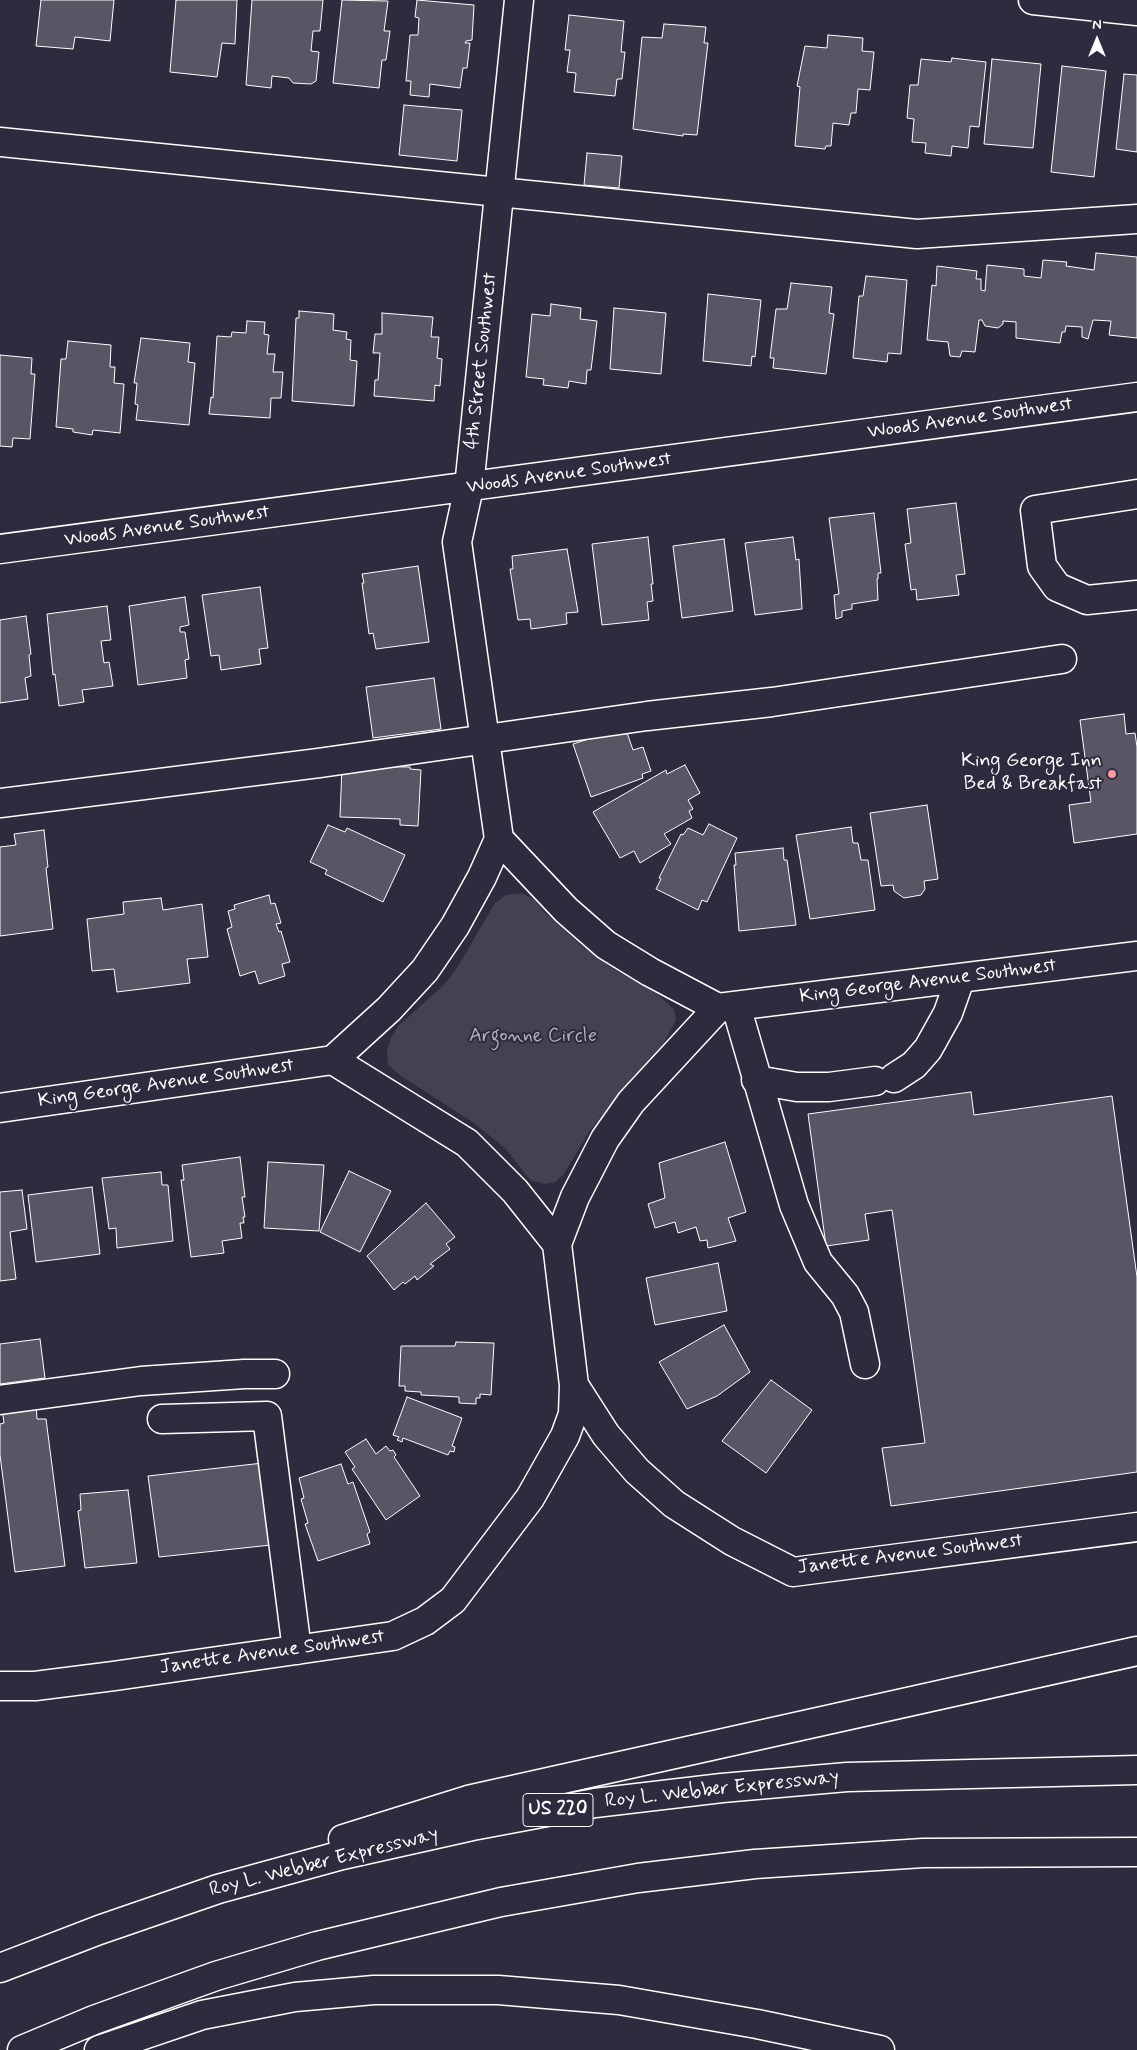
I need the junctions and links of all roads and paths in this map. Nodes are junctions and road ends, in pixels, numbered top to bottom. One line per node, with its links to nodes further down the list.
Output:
1 (519, 0): 5 (main road, 4th Street Southwest)
2 (1033, 0): 3 (main road)
3 (1137, 11)
4 (0, 142): 5 (main road)
5 (499, 191): 6 (main road); 8 (main road, 4th Street Southwest)
6 (1137, 219)
7 (1137, 397): 8 (main road, Woods Avenue Southwest)
8 (470, 487): 10 (main road, Woods Avenue Southwest); 13 (main road, 4th Street Southwest)
9 (1137, 494): 11 (main road)
10 (0, 549)
11 (1137, 595)
12 (1062, 659): 13 (main road)
13 (486, 739): 14 (main road); 15 (main road, 4th Street Southwest)
14 (0, 803)
15 (499, 839): 18 (main road); 19 (main road)
16 (1137, 956): 17 (main road, King George Avenue Southwest)
17 (960, 979): 18 (main road, King George Avenue Southwest); 20 (main road)
18 (727, 1007): 20 (main road); 22 (main road)
19 (332, 1060): 21 (main road, King George Avenue Southwest); 22 (main road)
20 (756, 1080): 23 (main road)
21 (0, 1108)
22 (556, 1244): 25 (main road)
23 (865, 1364)
24 (275, 1374): 26 (main road)
25 (574, 1385): 28 (main road, Janette Avenue Southwest); 29 (main road, Janette Avenue Southwest)
26 (0, 1400)
27 (162, 1419): 29 (main road)
28 (1137, 1527)
29 (297, 1650): 31 (main road, Janette Avenue Southwest)
30 (1137, 1651): 34 (main road)
31 (0, 1686)
32 (1137, 1770): 34 (main road, Roy L. Webber Expressway / US 220)
33 (1137, 1852): 36 (main road)
34 (218, 1889): 35 (main road, Roy L. Webber Expressway / US 220)
35 (0, 1968)
36 (22, 2050)
37 (99, 2050): 38 (main road)
38 (880, 2050)

